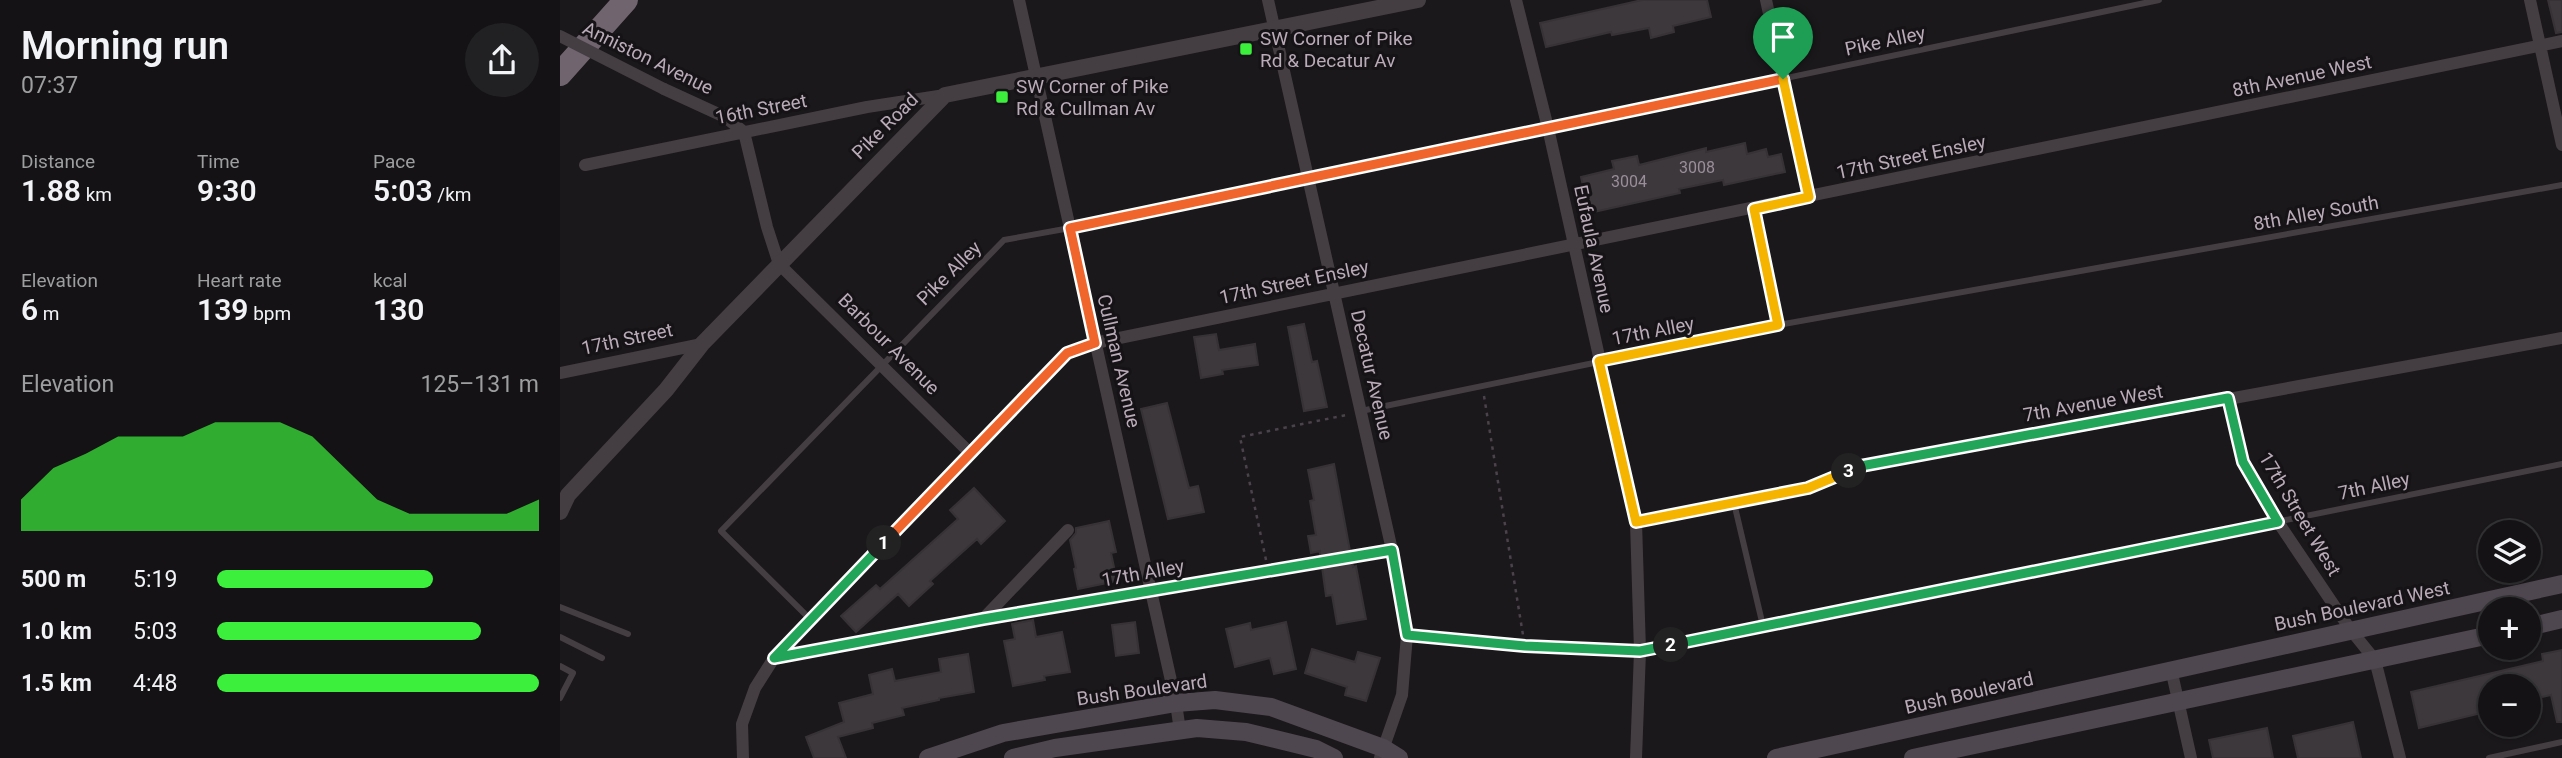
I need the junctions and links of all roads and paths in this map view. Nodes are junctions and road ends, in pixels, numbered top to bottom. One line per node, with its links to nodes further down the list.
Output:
1 (626, 0): 13 (highway)
2 (1019, 0): 14 (street, Cullman Avenue)
3 (1268, 0): 9 (street, Decatur Avenue)
4 (1418, 0): 9 (street, Pike Road)
5 (1516, 0): 17 (street, Eufaula Avenue)
6 (1766, 0): 15 (street)
7 (2159, 0): 15 (lane, Pike Alley)
8 (2530, 0): 12 (street)
9 (1275, 29): 14 (street, Pike Road); 22 (street, Decatur Avenue)
10 (560, 36): 18 (street, Anniston Avenue, bridge)
11 (2562, 41): 12 (street, 8th Avenue West)
12 (2540, 46): 19 (street); 20 (street, 8th Avenue West)
13 (560, 74)
14 (1036, 77): 16 (street, Pike Road); 26 (street, Cullman Avenue)
15 (1783, 79): 17 (lane, Pike Alley); 24 (street)
16 (946, 95): 18 (street, 16th Street); 28 (street, Pike Road)
17 (1548, 128): 22 (lane, Pike Alley); 27 (street, Eufaula Avenue)
18 (744, 132): 21 (street, 16th Street); 28 (street)
19 (2562, 145)
20 (2050, 148): 24 (street, 17th Street Ensley)
21 (584, 165)
22 (1308, 178): 26 (lane, Pike Alley); 30 (street, Decatur Avenue)
23 (2562, 185): 29 (lane, 8th Alley South)
24 (1809, 197): 25 (street, 17th Street Ensley)
25 (1754, 209): 27 (street, 17th Street Ensley); 31 (lane)
26 (1070, 228): 33 (street, Cullman Avenue); 36 (lane, Pike Alley)
27 (1573, 245): 30 (street, 17th Street Ensley); 35 (street, Eufaula Avenue)
28 (779, 264): 34 (street, Pike Road); 36 (street, Barbour Avenue)
29 (2075, 271): 31 (lane, 17th Alley)
30 (1334, 293): 33 (street, 17th Street Ensley); 40 (street, Decatur Avenue)
31 (1778, 325): 35 (lane, 17th Alley)
32 (2562, 338): 39 (street, 7th Avenue West)
33 (1095, 343): 41 (street, 17th Street Ensley); 52 (street, Cullman Avenue)
34 (702, 344): 37 (street, 17th Street); 43 (street, Pike Road)
35 (1599, 361): 38 (lane, 17th Alley); 46 (street, Eufaula Avenue)
36 (882, 363): 41 (street, Barbour Avenue); 55 (lane, Pike Alley)
37 (560, 373)
38 (1482, 386): 40 (lane, 17th Alley); 64 (path)
39 (2228, 398): 44 (street, 7th Avenue West); 47 (street, 17th Street West)
40 (1361, 411): 49 (street, Decatur Avenue); 50 (path)
41 (970, 453): 55 (street, 17th Street Ensley)
42 (2562, 464): 47 (lane, 7th Alley)
43 (564, 496): 45 (street, Pike Road)
44 (1734, 503): 46 (street, 7th Avenue West); 58 (lane)
45 (560, 512)
46 (1636, 522): 65 (street, Eufaula Avenue)
47 (2278, 522): 58 (lane, 7th Alley); 59 (street, 17th Street West)
48 (1068, 530): 54 (street)
49 (1392, 550): 50 (lane, 17th Alley); 61 (street, Decatur Avenue)
50 (1269, 570): 52 (lane, 17th Alley)
51 (2562, 584): 59 (main road, Bush Boulevard West)
52 (1151, 591): 54 (lane, 17th Alley); 73 (street, Cullman Avenue)
53 (560, 607): 60 (lane)
54 (983, 619): 67 (street, 17th Alley)
55 (811, 620): 67 (street, 17th Street Ensley)
56 (2562, 620): 57 (main road)
57 (2541, 624)
58 (1763, 626): 65 (lane, 7th Alley)
59 (2350, 629): 68 (street, 17th Street West); 70 (main road, Bush Boulevard West)
60 (628, 634)
61 (1407, 635): 64 (lane, 7th Alley); 77 (street, Decatur Avenue)
62 (560, 637): 66 (lane)
63 (2478, 638): 68 (main road)
64 (1525, 646): 65 (lane, 7th Alley)
65 (1640, 651): 83 (street, Eufaula Avenue)
66 (602, 658)
67 (774, 658): 78 (street, 17th Street Ensley)
68 (2375, 660): 72 (main road); 87 (street, 17th Street West)
69 (560, 666): 71 (lane)
70 (2171, 669): 72 (street); 84 (main road, Bush Boulevard)
71 (560, 698)
72 (2178, 702): 85 (main road); 86 (street)
73 (1176, 703): 74 (street, Cullman Avenue); 77 (main road, Bush Boulevard); 79 (main road, Bush Boulevard)
74 (1180, 731): 76 (main road); 81 (main road)
75 (2562, 741): 88 (lane)
76 (1056, 753): 80 (main road)
77 (1381, 753): 82 (main road, Bush Boulevard)
78 (743, 758)
79 (928, 758)
80 (1013, 758)
81 (1334, 758)
82 (1399, 758)
83 (1636, 758)
84 (1776, 758)
85 (1913, 758)
86 (2191, 758)
87 (2400, 758)
88 (2489, 758)

